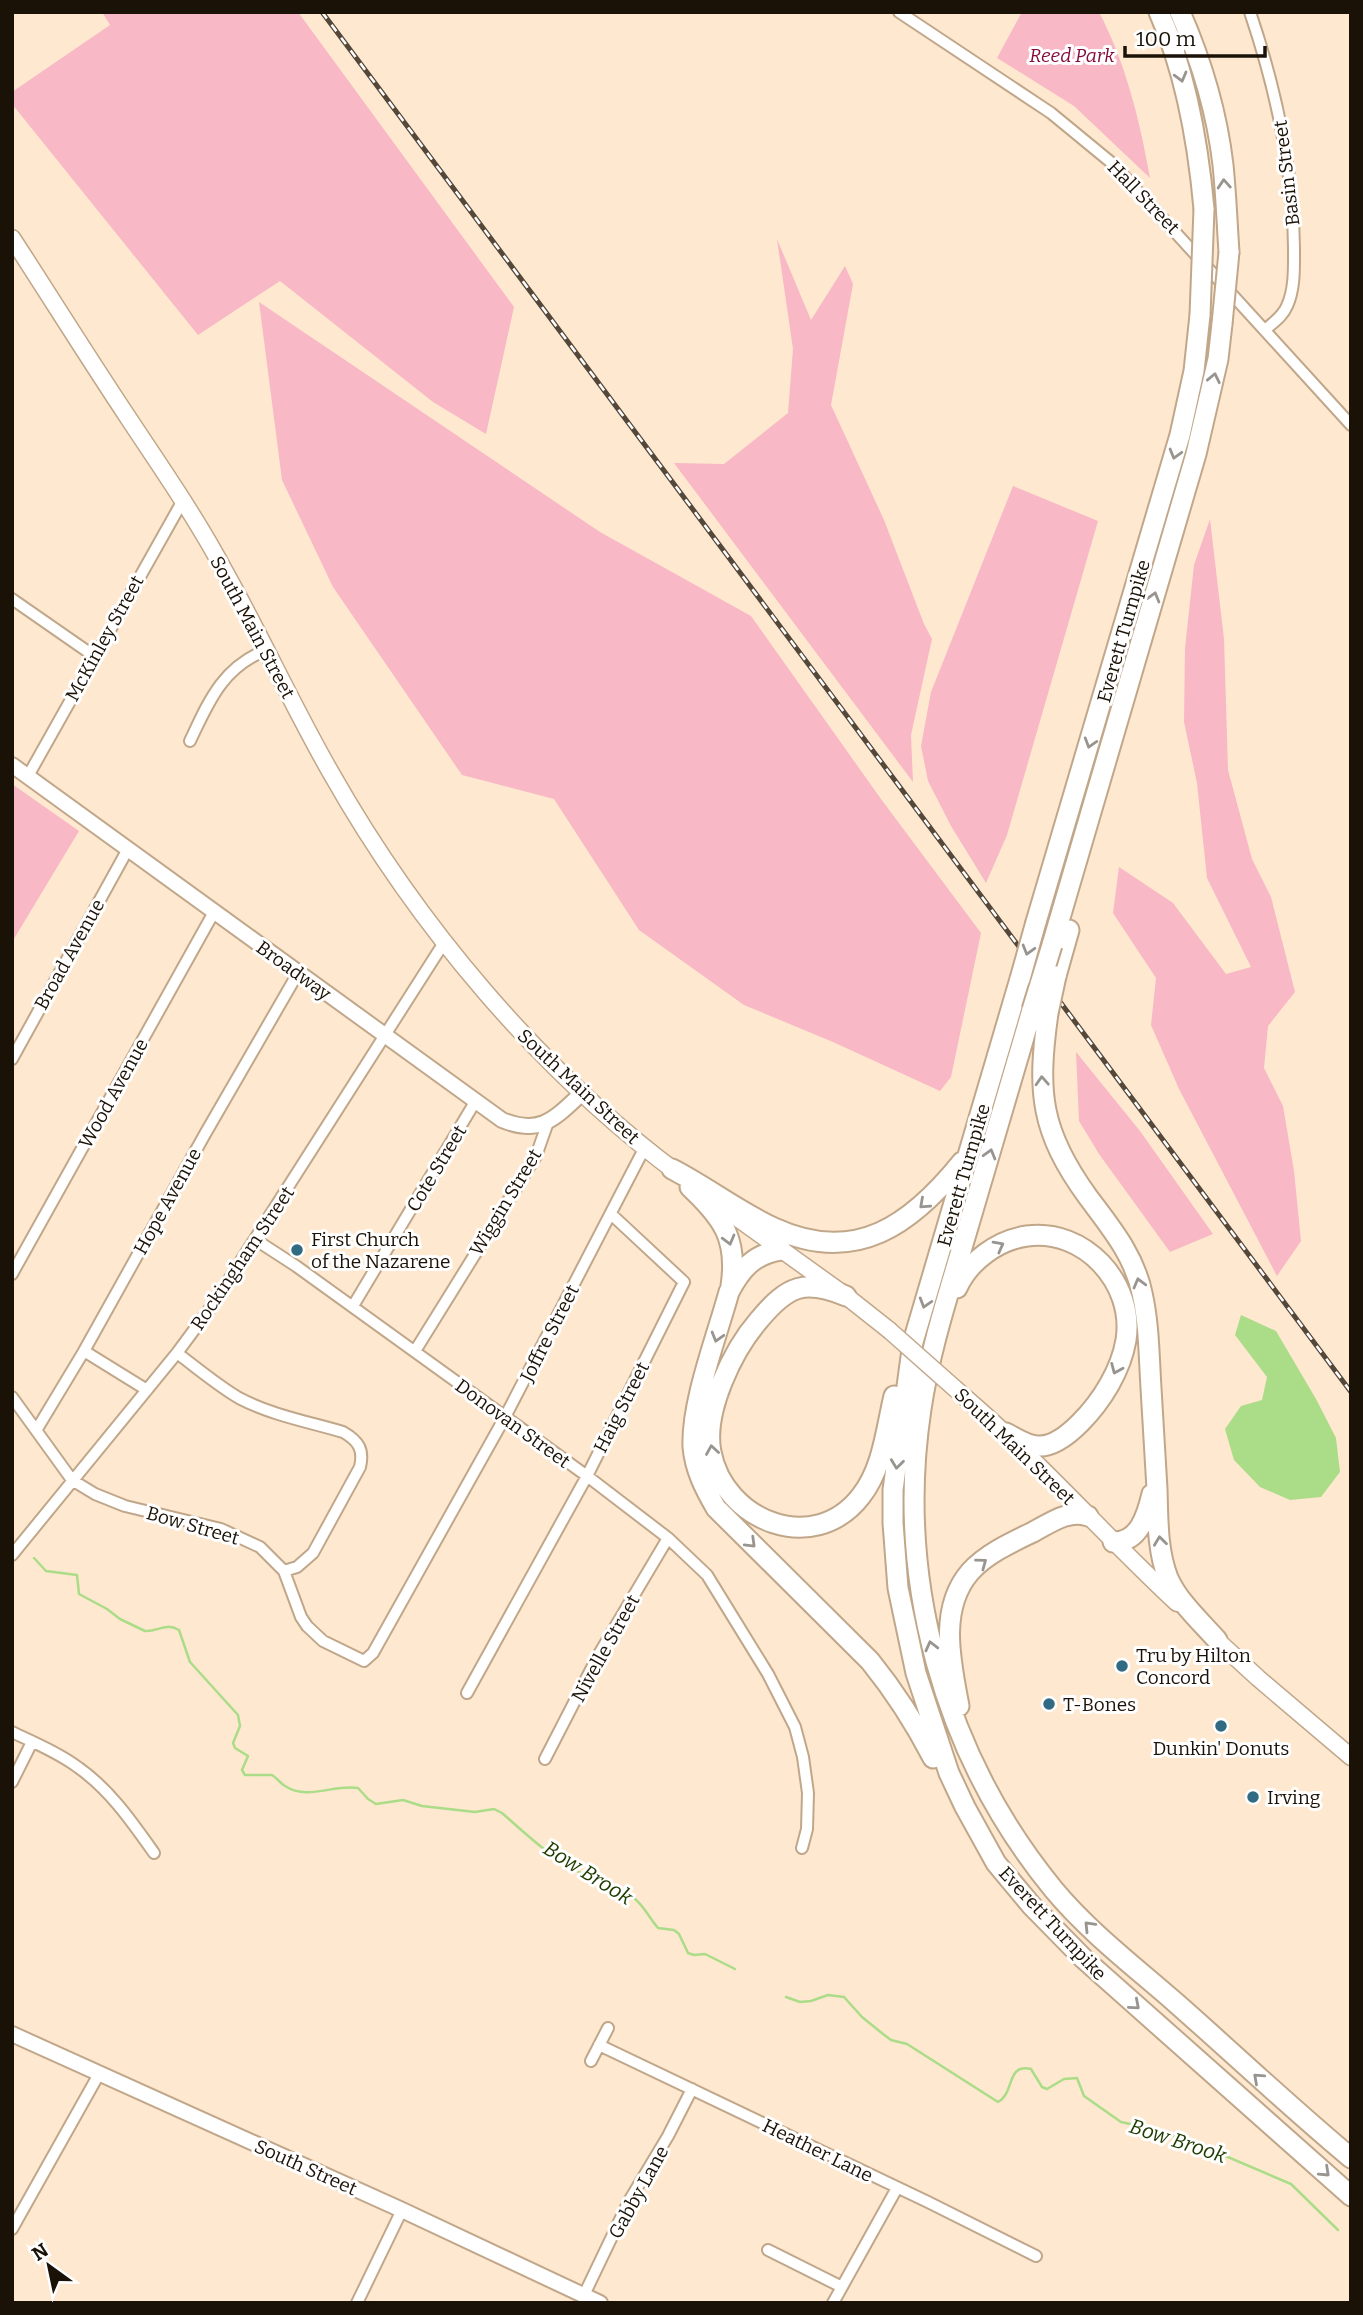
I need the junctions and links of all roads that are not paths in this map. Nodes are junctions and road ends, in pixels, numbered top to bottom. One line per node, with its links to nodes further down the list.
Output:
1 (899, 12): 6 (street, Hall Street)
2 (1156, 12): 27 (highway, Everett Turnpike, one-way to 27, bridge)
3 (1180, 12): 10 (highway, Everett Turnpike, one-way to 3, bridge)
4 (1250, 12): 6 (street, Basin Street)
5 (12, 238): 8 (main road, South Main Street)
6 (1266, 329): 7 (street, Hall Street)
7 (1351, 425)
8 (182, 502): 11 (main road, South Main Street); 12 (street, McKinley Street)
9 (12, 599): 12 (street)
10 (1145, 627): 20 (highway, Everett Turnpike, bridge); 20 (highway, bridge)
11 (266, 650): 13 (street); 18 (main road, South Main Street)
12 (94, 656): 15 (street, McKinley Street)
13 (190, 741)
14 (12, 765): 15 (street, Broadway)
15 (28, 776): 16 (street, Broadway)
16 (128, 849): 17 (street, Broadway); 22 (street, Broad Avenue)
17 (214, 912): 19 (street, Broadway); 32 (street, Wood Avenue)
18 (445, 941): 21 (street, Rockingham Street); 23 (main road, South Main Street)
19 (298, 973): 21 (street, Broadway); 37 (street, Hope Avenue)
20 (1040, 1012): 40 (highway, Everett Turnpike, one-way to 20); 46 (highway, one-way to 20)
21 (385, 1036): 24 (street, Broadway); 30 (street, Rockingham Street)
22 (12, 1059)
23 (582, 1093): 25 (street); 26 (main road, South Main Street)
24 (475, 1102): 25 (street, Broadway); 35 (street, Cote Street)
25 (548, 1122): 38 (street, Wiggin Street)
26 (645, 1147): 28 (main road, South Main Street); 29 (street, Joffre Street)
27 (969, 1153): 28 (highway, one-way to 28); 36 (highway, Everett Turnpike, one-way to 36)
28 (672, 1169): 31 (main road, South Main Street); 33 (highway, one-way to 33)
29 (611, 1214): 43 (street, Joffre Street); 47 (street, Haig Street)
30 (256, 1240): 35 (street, Donovan Street); 39 (street, Rockingham Street)
31 (781, 1250): 33 (highway); 34 (main road, South Main Street)
32 (12, 1274)
33 (729, 1292): 65 (highway, one-way to 65)
34 (846, 1296): 36 (highway, one-way to 34); 45 (main road, South Main Street, bridge)
35 (353, 1306): 38 (street, Donovan Street)
36 (913, 1342): 65 (highway, Everett Turnpike, one-way to 65)
37 (84, 1351): 41 (street); 44 (street, Hope Avenue)
38 (415, 1351): 43 (street, Donovan Street)
39 (177, 1353): 41 (street, Rockingham Street); 53 (street)
40 (930, 1364): 45 (highway, one-way to 45); 61 (highway, Everett Turnpike, one-way to 40)
41 (147, 1390): 48 (street, Rockingham Street)
42 (12, 1397): 44 (street, Bow Street)
43 (505, 1417): 47 (street, Donovan Street); 55 (street, Joffre Street)
44 (37, 1429): 48 (street, Bow Street)
45 (1006, 1433): 49 (main road, South Main Street)
46 (1156, 1472): 51 (highway); 54 (highway, one-way to 46)
47 (587, 1476): 50 (street, Donovan Street); 56 (street, Haig Street)
48 (72, 1480): 52 (street, Rockingham Street); 53 (street, Bow Street)
49 (1088, 1516): 51 (main road, South Main Street); 61 (highway, one-way to 49)
50 (668, 1538): 60 (street, Nivelle Street); 63 (street, Donovan Street)
51 (1113, 1542): 54 (main road, South Main Street)
52 (12, 1555)
53 (284, 1571): 55 (street, Bow Street)
54 (1217, 1640): 59 (main road, South Main Street)
55 (364, 1661)
56 (467, 1693)
57 (12, 1732): 58 (street)
58 (32, 1742): 62 (street); 64 (street)
59 (1351, 1757)
60 (545, 1759)
61 (975, 1765): 72 (highway, Everett Turnpike, one-way to 61)
62 (12, 1782)
63 (802, 1848)
64 (154, 1853)
65 (996, 1863): 74 (highway, Everett Turnpike, one-way to 74)
66 (608, 2028): 68 (street)
67 (12, 2034): 70 (street, South Street)
68 (600, 2045): 69 (street); 71 (street, Heather Lane)
69 (591, 2061)
70 (99, 2074): 75 (street, South Street); 76 (street)
71 (692, 2089): 73 (street, Heather Lane); 80 (street, Gabby Lane)
72 (1351, 2157)
73 (897, 2188): 78 (street, Heather Lane); 79 (street)
74 (1351, 2196)
75 (402, 2210): 80 (street, South Street); 81 (street)
76 (14, 2223)
77 (768, 2250): 79 (street)
78 (1036, 2256)
79 (842, 2287): 83 (street)
80 (584, 2295): 82 (street, South Street)
81 (357, 2303)
82 (600, 2303)
83 (833, 2303)

